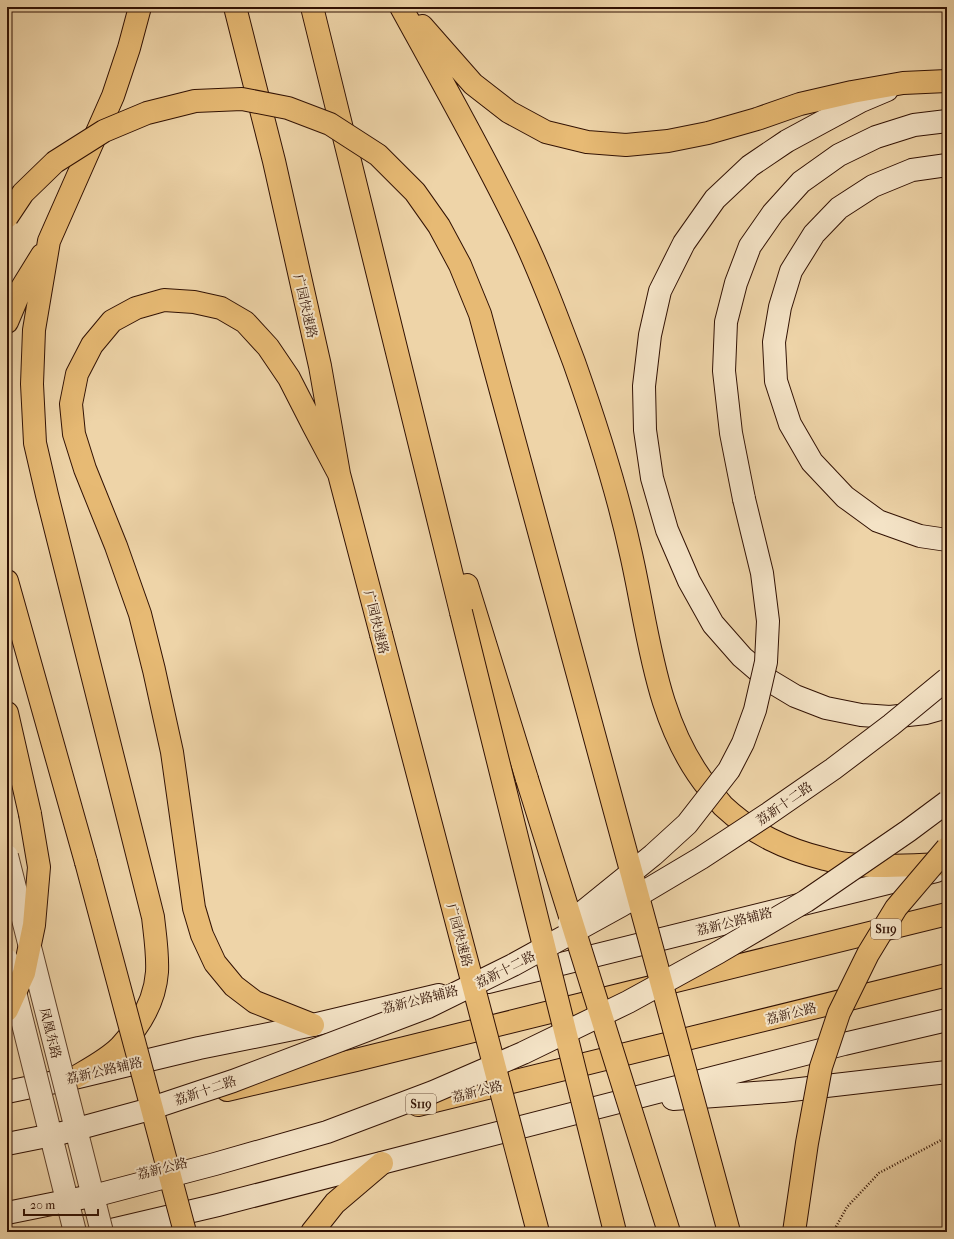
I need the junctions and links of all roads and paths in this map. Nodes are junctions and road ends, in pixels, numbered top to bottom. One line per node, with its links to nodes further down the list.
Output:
1 (140, 7): 10 (main road)
2 (235, 7): 13 (main road, 广园快速路)
3 (312, 7): 12 (main road)
4 (403, 7): 6 (main road); 22 (main road, bridge)
5 (947, 81): 6 (main road)
6 (902, 82): 17 (main road, bridge)
7 (947, 121): 26 (main road, bridge)
8 (947, 165): 14 (main road)
9 (7, 217): 48 (main road, bridge)
10 (49, 241): 11 (main road); 32 (main road)
11 (7, 322)
12 (412, 414): 46 (main road, bridge); 47 (main road, bridge)
13 (339, 474): 30 (main road); 45 (main road, 广园快速路, bridge)
14 (947, 540)
15 (7, 581): 43 (main road, bridge)
16 (947, 679): 26 (main road, 荔新十二路, bridge)
17 (947, 707)
18 (7, 713): 28 (main road, bridge)
19 (947, 802): 40 (main road, bridge)
20 (947, 848): 49 (main road, bridge)
21 (7, 856): 42 (main road, 凤凰东路, bridge)
22 (947, 864)
23 (947, 868): 30 (main road, 荔新公路辅路, bridge)
24 (947, 914): 35 (main road, S119)
25 (7, 960): 41 (main road, 凤凰东路, bridge)
26 (513, 965): 37 (main road, 荔新十二路, bridge)
27 (947, 975): 39 (main road, 荔新公路 / S119)
28 (7, 1010)
29 (947, 1020): 34 (main road)
30 (314, 1025): 32 (main road, 荔新公路辅路)
31 (947, 1072): 34 (main road)
32 (74, 1078): 33 (main road, 荔新公路辅路)
33 (7, 1092)
34 (616, 1103): 38 (main road)
35 (7, 1133)
36 (947, 1137): 50 (path)
37 (7, 1144)
38 (382, 1162): 42 (main road); 44 (main road)
39 (7, 1208)
40 (7, 1213)
41 (75, 1232)
42 (102, 1232)
43 (185, 1232)
44 (312, 1232)
45 (538, 1232)
46 (615, 1232)
47 (669, 1232)
48 (729, 1232)
49 (794, 1232)
50 (833, 1232)

